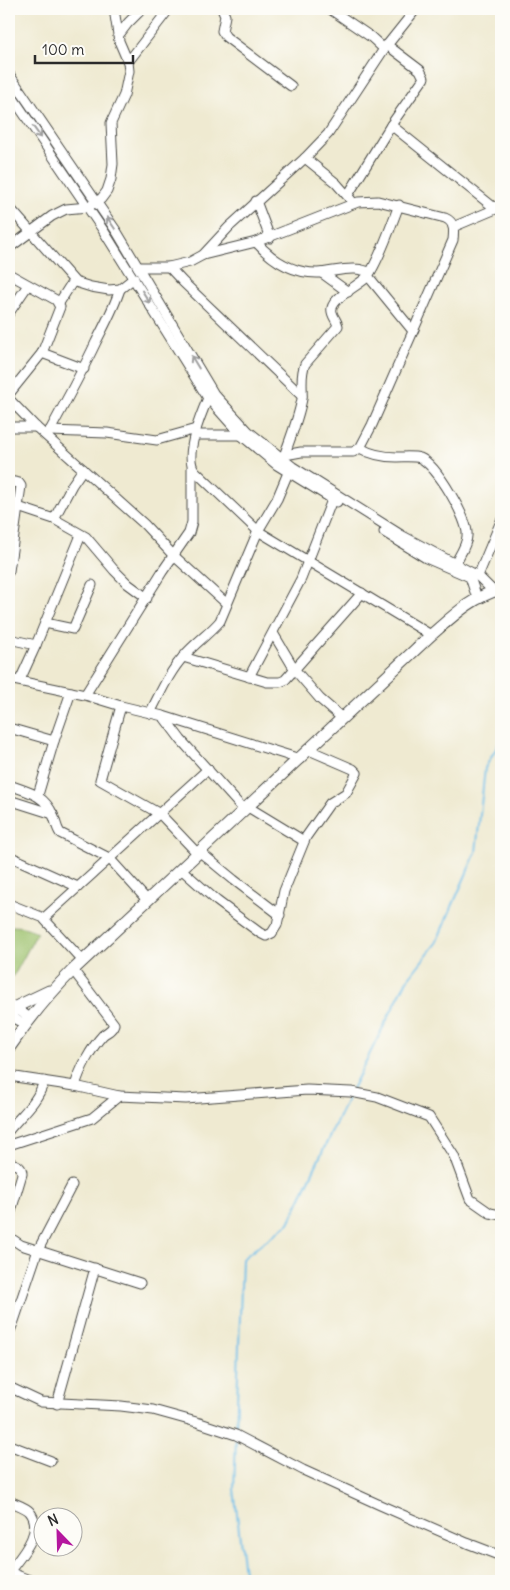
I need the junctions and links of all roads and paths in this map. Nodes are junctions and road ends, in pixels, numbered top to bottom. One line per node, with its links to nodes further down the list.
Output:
1 (114, 9): 7 (street)
2 (142, 9): 7 (street)
3 (169, 9): 9 (street)
4 (330, 9): 8 (street)
5 (416, 9): 8 (street)
6 (224, 10): 11 (street)
7 (118, 36): 9 (street)
8 (385, 47): 13 (street); 14 (street)
9 (128, 62): 17 (street)
10 (9, 74): 17 (street)
11 (292, 86)
12 (9, 92): 21 (street, one-way to 21)
13 (391, 125): 15 (street); 22 (street)
14 (306, 158): 15 (street); 16 (street)
15 (348, 195): 18 (street)
16 (256, 201): 25 (street); 28 (street)
17 (96, 202): 21 (street); 29 (street, one-way to 17)
18 (354, 204): 19 (street); 25 (street)
19 (399, 205): 23 (street); 33 (street)
20 (9, 207): 24 (street)
21 (88, 207): 24 (street); 34 (street)
22 (500, 208): 23 (street)
23 (453, 226): 41 (street)
24 (32, 231): 27 (street); 35 (street)
25 (270, 238): 26 (street)
26 (256, 242): 28 (street); 31 (street)
27 (9, 248)
28 (203, 255): 30 (street)
29 (138, 267): 30 (street); 54 (street, one-way to 29)
30 (169, 267): 45 (street)
31 (322, 273): 33 (street); 38 (street)
32 (9, 274): 36 (street)
33 (369, 274): 38 (street); 41 (street)
34 (134, 278): 37 (street); 46 (street, one-way to 46)
35 (73, 281): 37 (street); 39 (street)
36 (28, 285): 39 (street); 40 (street)
37 (120, 289): 43 (street)
38 (348, 292): 45 (street)
39 (59, 303): 42 (street)
40 (9, 313)
41 (413, 331): 53 (street)
42 (42, 353): 43 (street); 44 (street)
43 (84, 369): 51 (street)
44 (9, 394)
45 (302, 396): 54 (street)
46 (208, 398): 50 (street); 52 (street)
47 (9, 399): 49 (street)
48 (9, 427): 49 (street)
49 (36, 427): 51 (street)
50 (196, 432): 51 (street); 52 (street); 55 (street)
51 (48, 434): 56 (street)
52 (241, 435): 54 (street)
53 (360, 448): 54 (street); 67 (street)
54 (282, 460): 57 (street)
55 (192, 468): 63 (street); 65 (street)
56 (83, 469): 61 (street); 65 (street)
57 (290, 469): 59 (street); 63 (street); 67 (street)
58 (9, 481): 60 (street)
59 (332, 500): 66 (street); 74 (street)
60 (18, 508): 61 (street); 68 (street)
61 (54, 519): 64 (street)
62 (501, 521): 69 (street)
63 (258, 531): 66 (street); 75 (street)
64 (80, 535): 73 (street); 76 (street)
65 (173, 556): 73 (street); 75 (street)
66 (308, 560): 72 (street); 77 (street)
67 (456, 564): 69 (street)
68 (9, 571)
69 (478, 576): 71 (street)
70 (92, 584): 76 (street)
71 (497, 590): 74 (main road)
72 (362, 593): 78 (street); 82 (street)
73 (147, 598): 87 (street)
74 (477, 598): 78 (main road)
75 (227, 604): 81 (street)
76 (45, 623): 80 (street)
77 (273, 633): 82 (street); 83 (street)
78 (431, 635): 91 (main road)
79 (9, 639): 80 (street)
80 (36, 645): 85 (street)
81 (183, 657): 83 (street); 89 (street)
82 (295, 670): 83 (street); 91 (street)
83 (249, 677)
84 (9, 679): 85 (street)
85 (20, 680): 86 (street)
86 (71, 692): 87 (street); 93 (street)
87 (85, 695): 88 (street)
88 (120, 706): 89 (street); 102 (street)
89 (150, 713): 90 (street)
90 (163, 716): 95 (street); 96 (street)
91 (342, 718): 94 (main road)
92 (9, 728): 93 (street)
93 (54, 741): 98 (street)
94 (309, 750): 95 (main road); 103 (street)
95 (300, 759): 100 (main road)
96 (208, 769): 100 (street); 102 (street)
97 (11, 786): 98 (street); 99 (street)
98 (38, 795): 101 (street)
99 (9, 799): 101 (street)
100 (246, 808): 103 (street); 104 (main road)
101 (53, 814): 106 (street)
102 (160, 814): 104 (street); 106 (street)
103 (304, 841): 111 (street)
104 (199, 853): 107 (main road); 111 (street)
105 (9, 856): 108 (street)
106 (108, 858): 108 (street); 109 (street)
107 (181, 869): 109 (main road); 111 (street)
108 (78, 887): 112 (street)
109 (147, 900): 113 (main road)
110 (9, 904): 112 (street)
111 (280, 914)
112 (44, 918): 113 (street)
113 (83, 960): 114 (main road)
114 (72, 970): 115 (main road); 122 (street)
115 (53, 989): 116 (main road); 118 (main road)
116 (9, 1010): 118 (street)
117 (9, 1016): 118 (street)
118 (28, 1021): 119 (main road)
119 (9, 1048)
120 (9, 1076): 121 (street)
121 (44, 1081): 122 (street); 124 (street)
122 (74, 1086): 123 (street)
123 (119, 1096): 125 (street); 128 (street)
124 (9, 1130)
125 (9, 1145)
126 (9, 1163): 129 (street)
127 (72, 1185): 131 (street)
128 (501, 1215)
129 (9, 1218)
130 (9, 1238): 131 (street)
131 (38, 1250): 132 (street); 134 (street)
132 (95, 1268): 133 (street); 137 (street)
133 (140, 1283)
134 (12, 1320): 135 (street)
135 (9, 1333)
136 (9, 1387): 137 (street)
137 (57, 1404): 141 (street)
138 (9, 1445): 139 (street)
139 (52, 1462)
140 (9, 1501): 142 (street)
141 (501, 1556)
142 (9, 1572): 143 (street)
143 (32, 1581)

